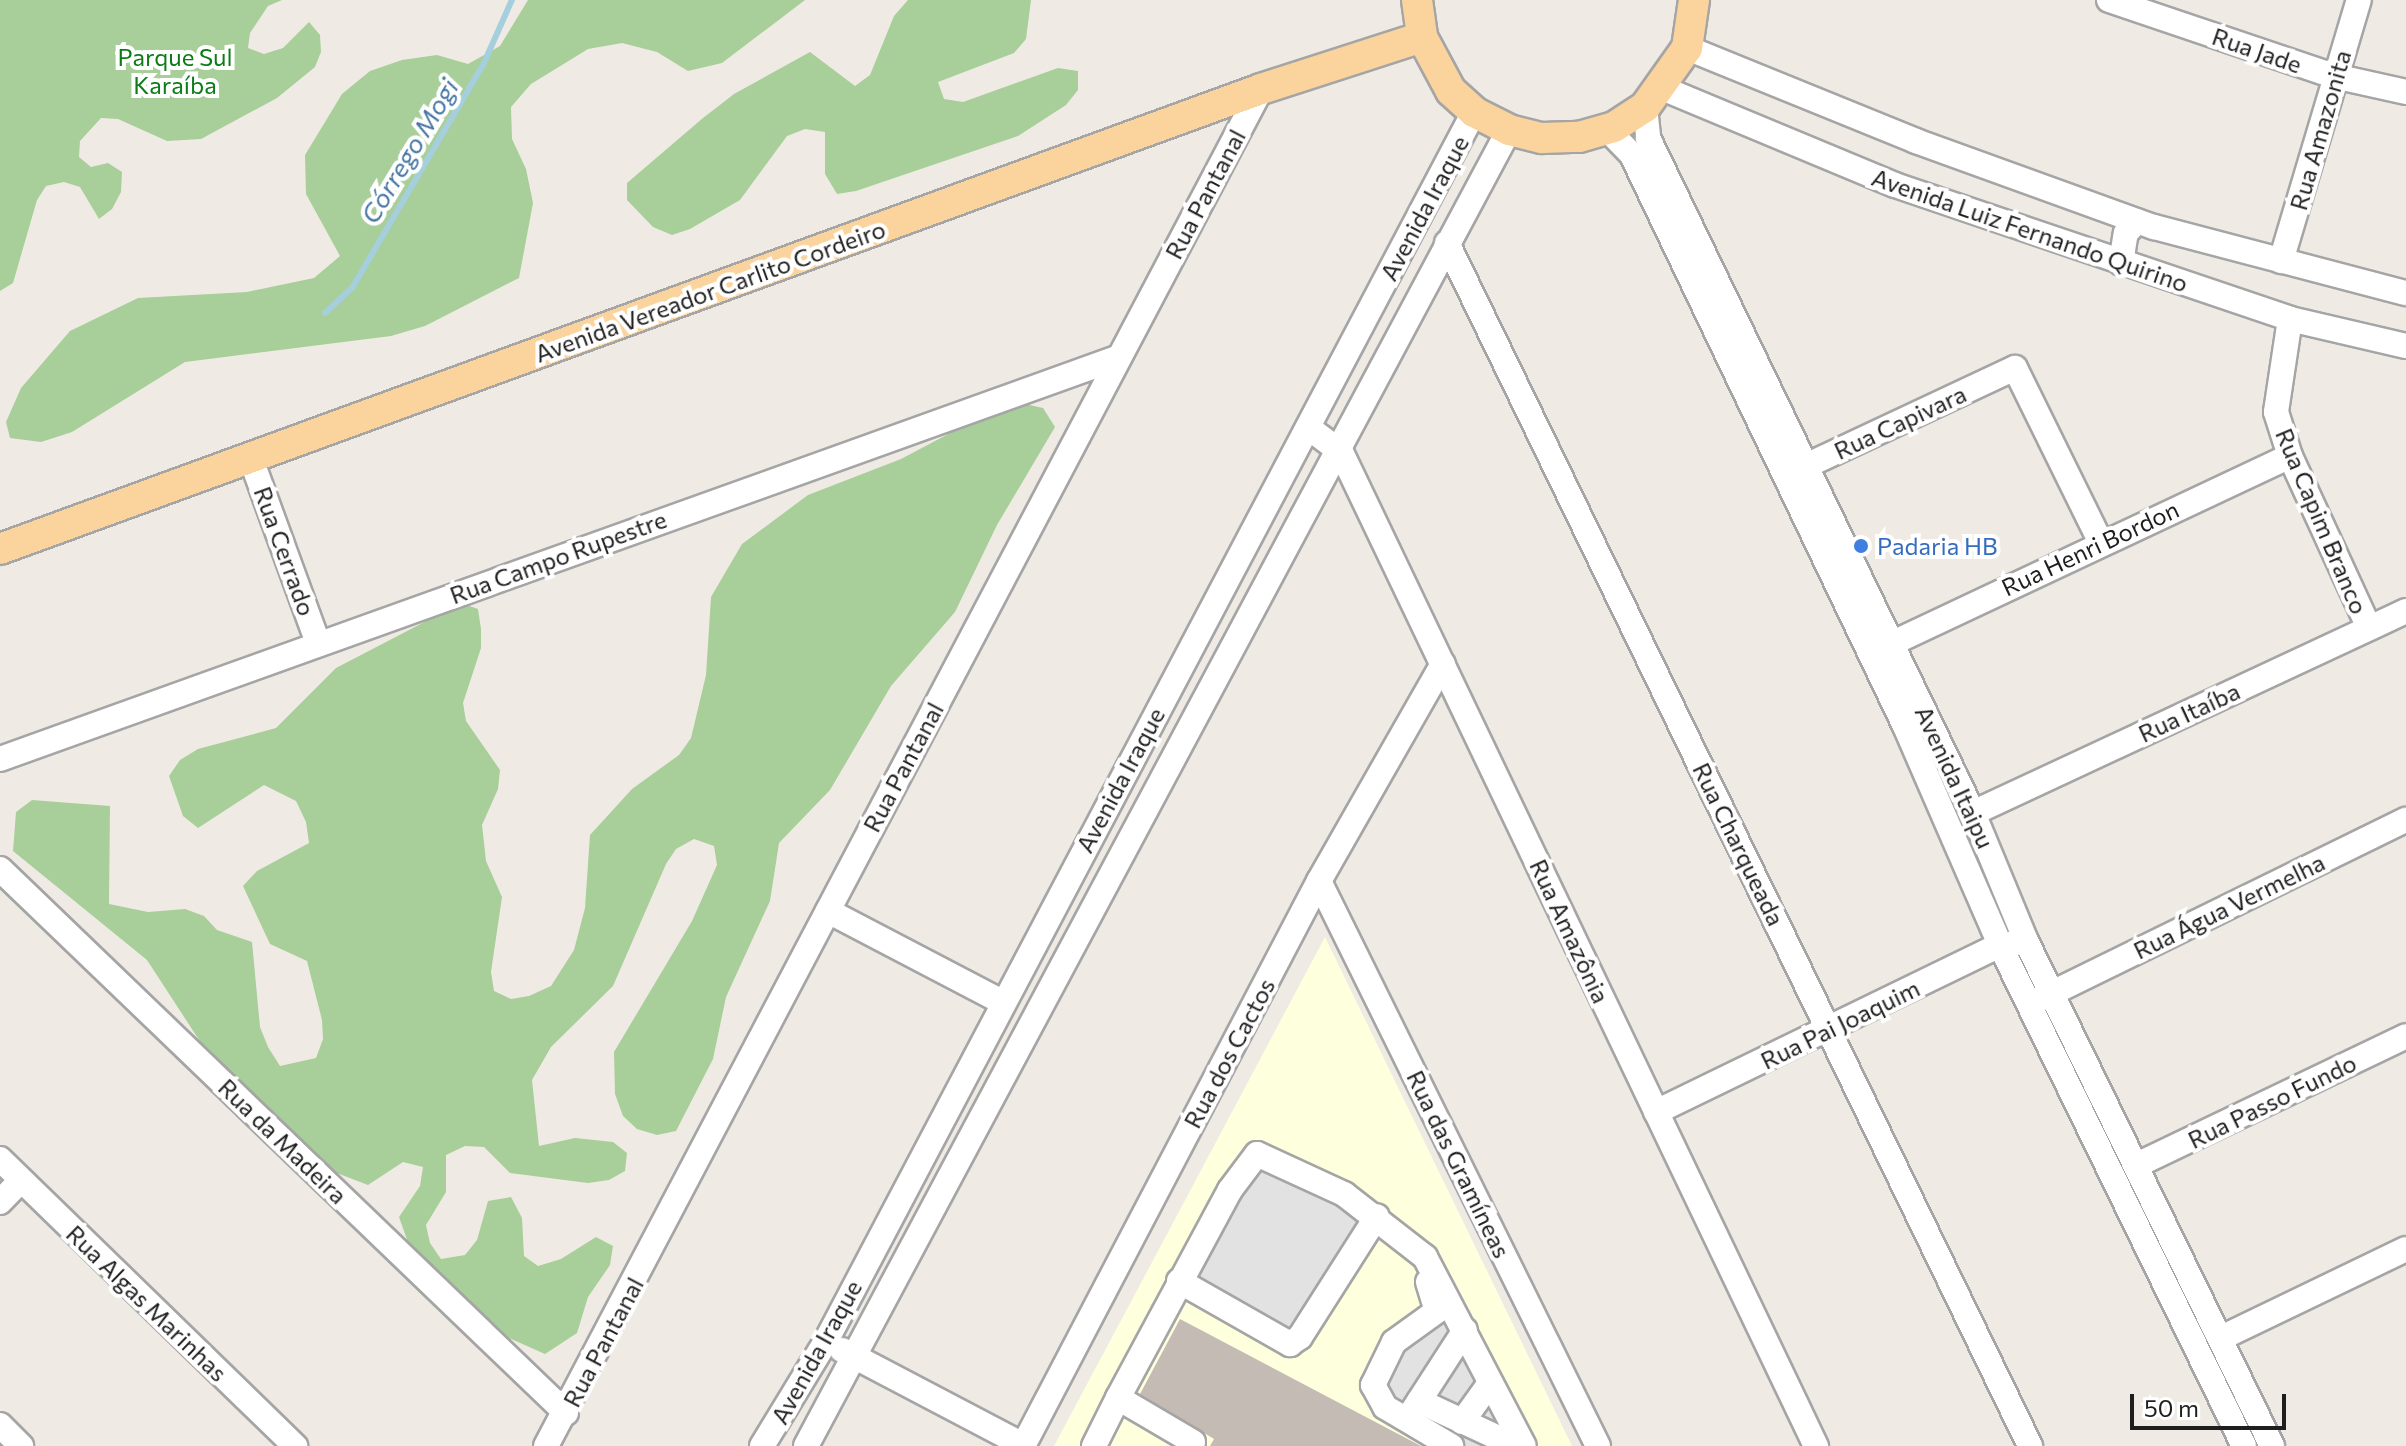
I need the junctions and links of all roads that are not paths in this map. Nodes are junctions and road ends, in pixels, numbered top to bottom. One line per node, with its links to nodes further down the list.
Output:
1 (1417, 0): 5 (main road)
2 (1694, 0): 6 (main road)
3 (2109, 0): 7 (street, Rua Jade)
4 (2359, 0): 7 (street, Rua Amazonita)
5 (1422, 37): 8 (main road, Avenida Vereador Carlito Cordeiro); 11 (main road)
6 (1687, 48): 10 (main road); 14 (street, Avenida Luiz Fernando Quirino)
7 (2334, 76): 9 (street, Rua Jade); 16 (street, Rua Amazonita)
8 (1261, 89): 21 (street, Rua Pantanal); 25 (main road, Avenida Vereador Carlito Cordeiro)
9 (2406, 92)
10 (1654, 98): 12 (main road); 17 (street, Avenida Luiz Fernando Quirino); 26 (street, Avenida Itaipu)
11 (1474, 112): 13 (main road); 22 (street, Avenida Iraque)
12 (1607, 129): 13 (main road); 27 (street, Avenida Itaipu)
13 (1509, 130): 15 (street, Avenida Iraque)
14 (2137, 221): 16 (street, Avenida Luiz Fernando Quirino); 17 (street)
15 (1447, 243): 23 (street, Avenida Iraque); 46 (street, Rua Charqueada)
16 (2281, 261): 18 (street, Avenida Luiz Fernando Quirino)
17 (2121, 263): 19 (street, Avenida Luiz Fernando Quirino)
18 (2406, 293)
19 (2290, 319): 20 (street, Avenida Luiz Fernando Quirino); 24 (street, Rua Capim Branco)
20 (2406, 346)
21 (1117, 358): 32 (street, Rua Campo Rupestre); 40 (street, Rua Pantanal)
22 (1309, 428): 23 (street, Rua Amazônia); 44 (street, Avenida Iraque)
23 (1341, 452): 34 (street, Rua Amazônia); 59 (street, Avenida Iraque)
24 (2290, 456): 28 (street, Rua Henri Bordon); 31 (street, Rua Capim Branco)
25 (251, 459): 29 (main road, Avenida Vereador Carlito Cordeiro); 32 (street, Rua Cerrado)
26 (1807, 466): 27 (street, Rua Capivara); 28 (street, Rua Capivara); 33 (street, Avenida Itaipu)
27 (1784, 477): 33 (street, Avenida Itaipu)
28 (2100, 541): 33 (street, Rua Henri Bordon)
29 (0, 549)
30 (2406, 611): 31 (street, Rua Itaíba)
31 (2369, 628): 36 (street, Rua Itaíba)
32 (318, 643): 35 (street, Rua Campo Rupestre)
33 (1881, 648): 36 (street, Avenida Itaipu); 42 (street, Avenida Itaipu)
34 (1443, 664): 39 (street, Rua dos Cactos); 48 (street, Rua Amazônia)
35 (0, 759)
36 (1973, 813): 41 (street, Avenida Itaipu)
37 (2406, 820): 43 (street, Rua Água Vermelha)
38 (0, 869): 63 (street, Rua da Madeira)
39 (1319, 881): 67 (street, Rua dos Cactos); 77 (street, Rua das Gramíneas)
40 (828, 911): 44 (street); 63 (street, Rua Pantanal)
41 (2026, 941): 42 (street, Rua Pai Joaquim); 43 (street, Avenida Itaipu)
42 (2000, 945): 45 (street, Avenida Itaipu); 46 (street, Rua Pai Joaquim)
43 (2052, 992): 45 (street, Rua Água Vermelha); 50 (street, Avenida Itaipu)
44 (1000, 1001): 58 (street, Avenida Iraque)
45 (2029, 1005): 80 (street, Avenida Itaipu)
46 (1829, 1030): 48 (street, Rua Pai Joaquim); 79 (street, Rua Charqueada)
47 (2406, 1036): 50 (street, Rua Passo Fundo)
48 (1656, 1112): 78 (street, Rua Amazônia)
49 (0, 1159): 51 (street, Rua Algas Marinhas)
50 (2137, 1165): 57 (street, Avenida Itaipu)
51 (21, 1180): 52 (street); 69 (street, Rua Algas Marinhas)
52 (0, 1202)
53 (1373, 1221): 55 (street); 55 (street); 56 (street); 62 (street)
54 (2406, 1249): 57 (street)
55 (1179, 1281): 61 (street)
56 (1465, 1330): 60 (street); 62 (street)
57 (2221, 1338): 81 (street, Avenida Itaipu)
58 (826, 1341): 59 (street); 71 (street, Avenida Iraque)
59 (856, 1357): 67 (street); 72 (street, Avenida Iraque)
60 (1490, 1383): 64 (street); 76 (street)
61 (1118, 1398): 66 (street); 73 (street)
62 (1413, 1410): 64 (street); 74 (street)
63 (566, 1413): 70 (street, Rua Pantanal)
64 (1462, 1422): 75 (street)
65 (0, 1425): 68 (street)
66 (1193, 1442)
67 (1023, 1445)
68 (21, 1446)
69 (295, 1446)
70 (546, 1446)
71 (762, 1446)
72 (806, 1446)
73 (1094, 1446)
74 (1451, 1446)
75 (1516, 1446)
76 (1524, 1446)
77 (1598, 1446)
78 (1816, 1446)
79 (2030, 1446)
80 (2244, 1446)
81 (2272, 1446)

